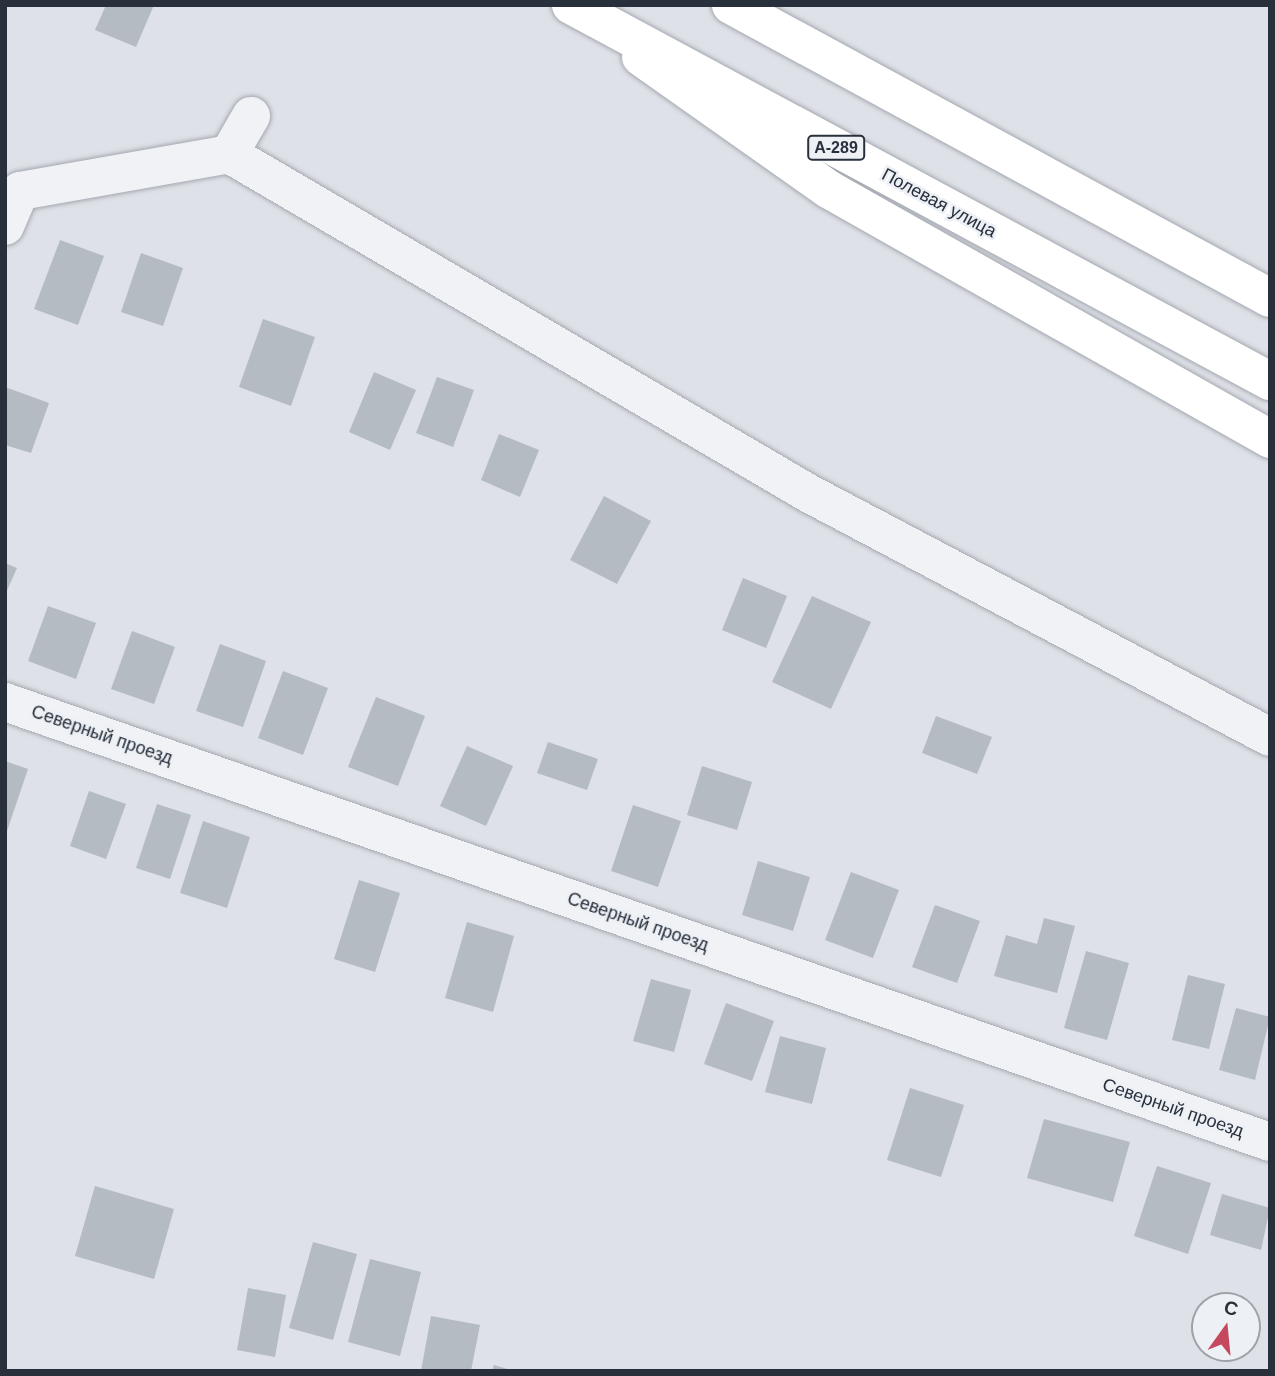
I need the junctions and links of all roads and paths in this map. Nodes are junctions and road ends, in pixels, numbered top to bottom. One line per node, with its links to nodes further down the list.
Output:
1 (569, 5): 8 (main road, Полевая улица / А-289); 9 (main road)
2 (731, 5): 7 (main road)
3 (251, 116): 4 (street)
4 (229, 154): 5 (street); 11 (street)
5 (13, 188): 6 (street)
6 (5, 226)
7 (1270, 298)
8 (1270, 381)
9 (1270, 439)
10 (5, 702): 12 (street, Северный проезд)
11 (1270, 737)
12 (1270, 1142)

